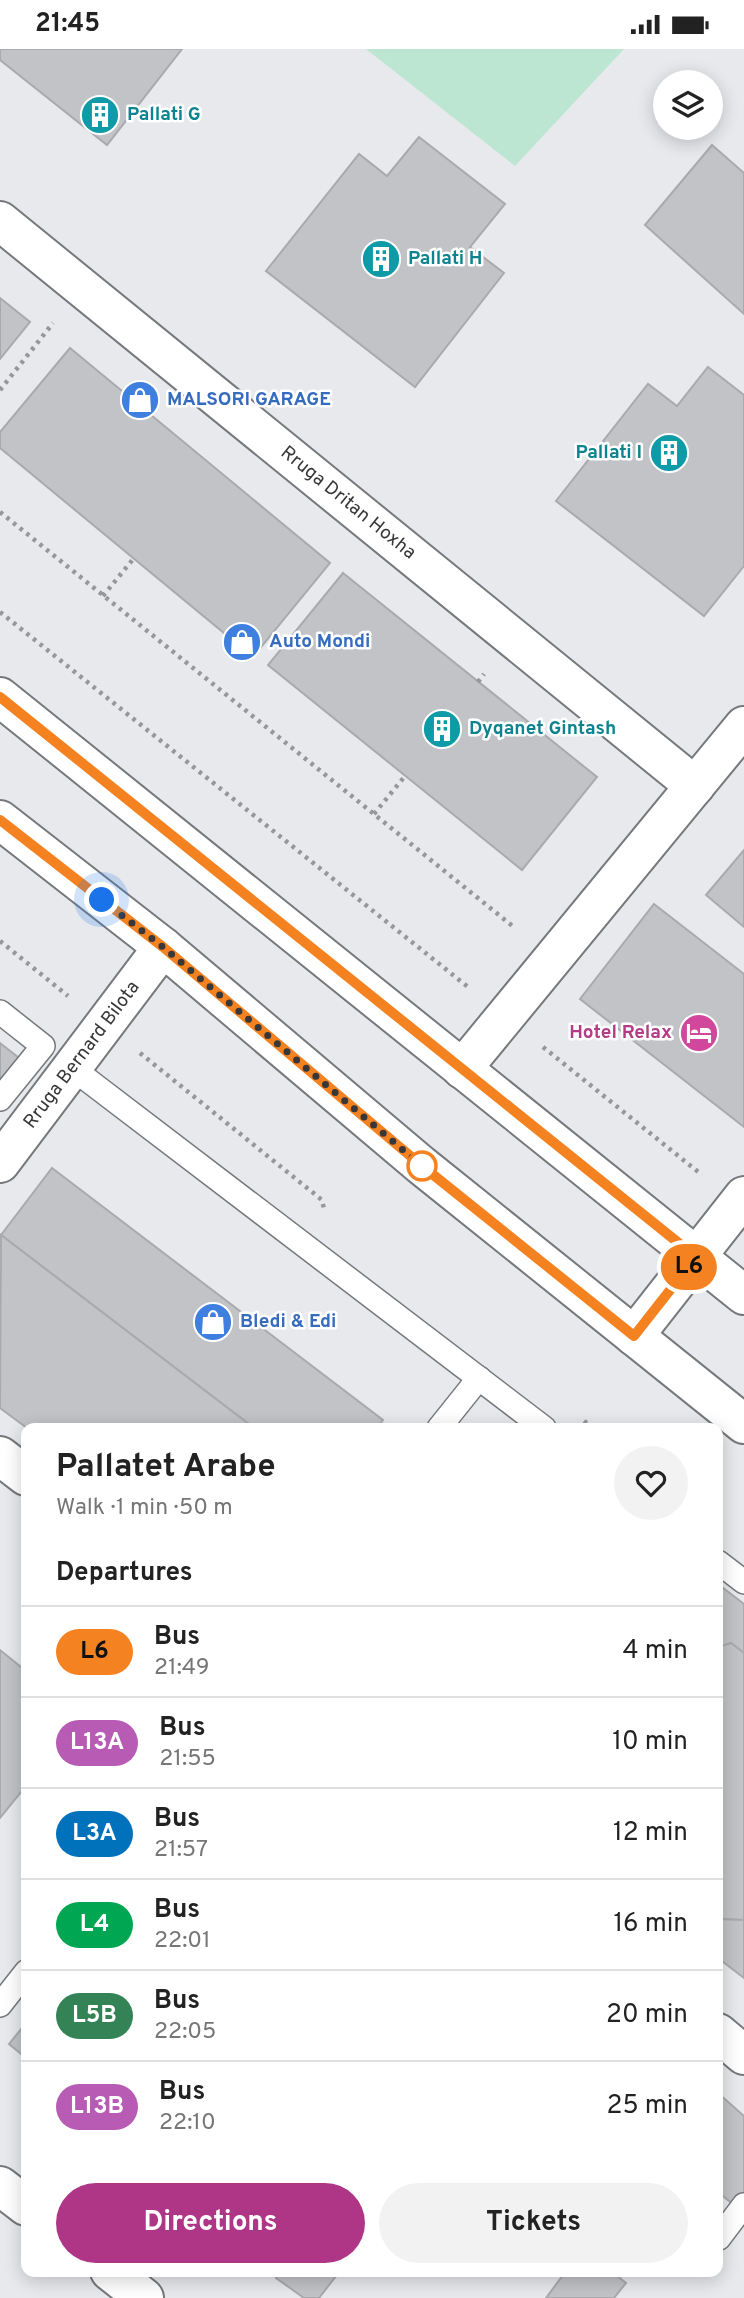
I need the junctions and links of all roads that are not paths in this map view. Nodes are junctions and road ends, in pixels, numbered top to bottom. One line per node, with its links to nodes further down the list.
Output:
1 (0, 221): 4 (main road, Rruga Dritan Hoxha)
2 (0, 697): 9 (main road)
3 (744, 726): 4 (main road)
4 (695, 786): 9 (main road)
5 (0, 820): 6 (main road)
6 (163, 947): 8 (main road, Rruga Bernard Bilota); 15 (main road)
7 (0, 1012): 10 (lane)
8 (72, 1068): 11 (main road, Rruga Bernard Bilota); 16 (lane)
9 (462, 1069): 13 (main road)
10 (0, 1099)
11 (0, 1163)
12 (741, 1200): 13 (main road)
13 (696, 1257): 14 (main road); 15 (main road)
14 (744, 1296)
15 (634, 1336): 19 (main road)
16 (479, 1378): 17 (lane); 18 (lane)
17 (443, 1423)
18 (538, 1423)
19 (744, 1424)
20 (0, 1455): 21 (main road)
21 (21, 1472)
22 (723, 1566): 23 (lane)
23 (744, 1582)
24 (21, 1978): 25 (lane)
25 (0, 2005)
26 (723, 2037): 27 (main road)
27 (744, 2055)
28 (0, 2186): 29 (main road)
29 (21, 2202)
30 (744, 2205): 31 (lane)
31 (723, 2233)
32 (118, 2277): 33 (main road)
33 (144, 2298)

